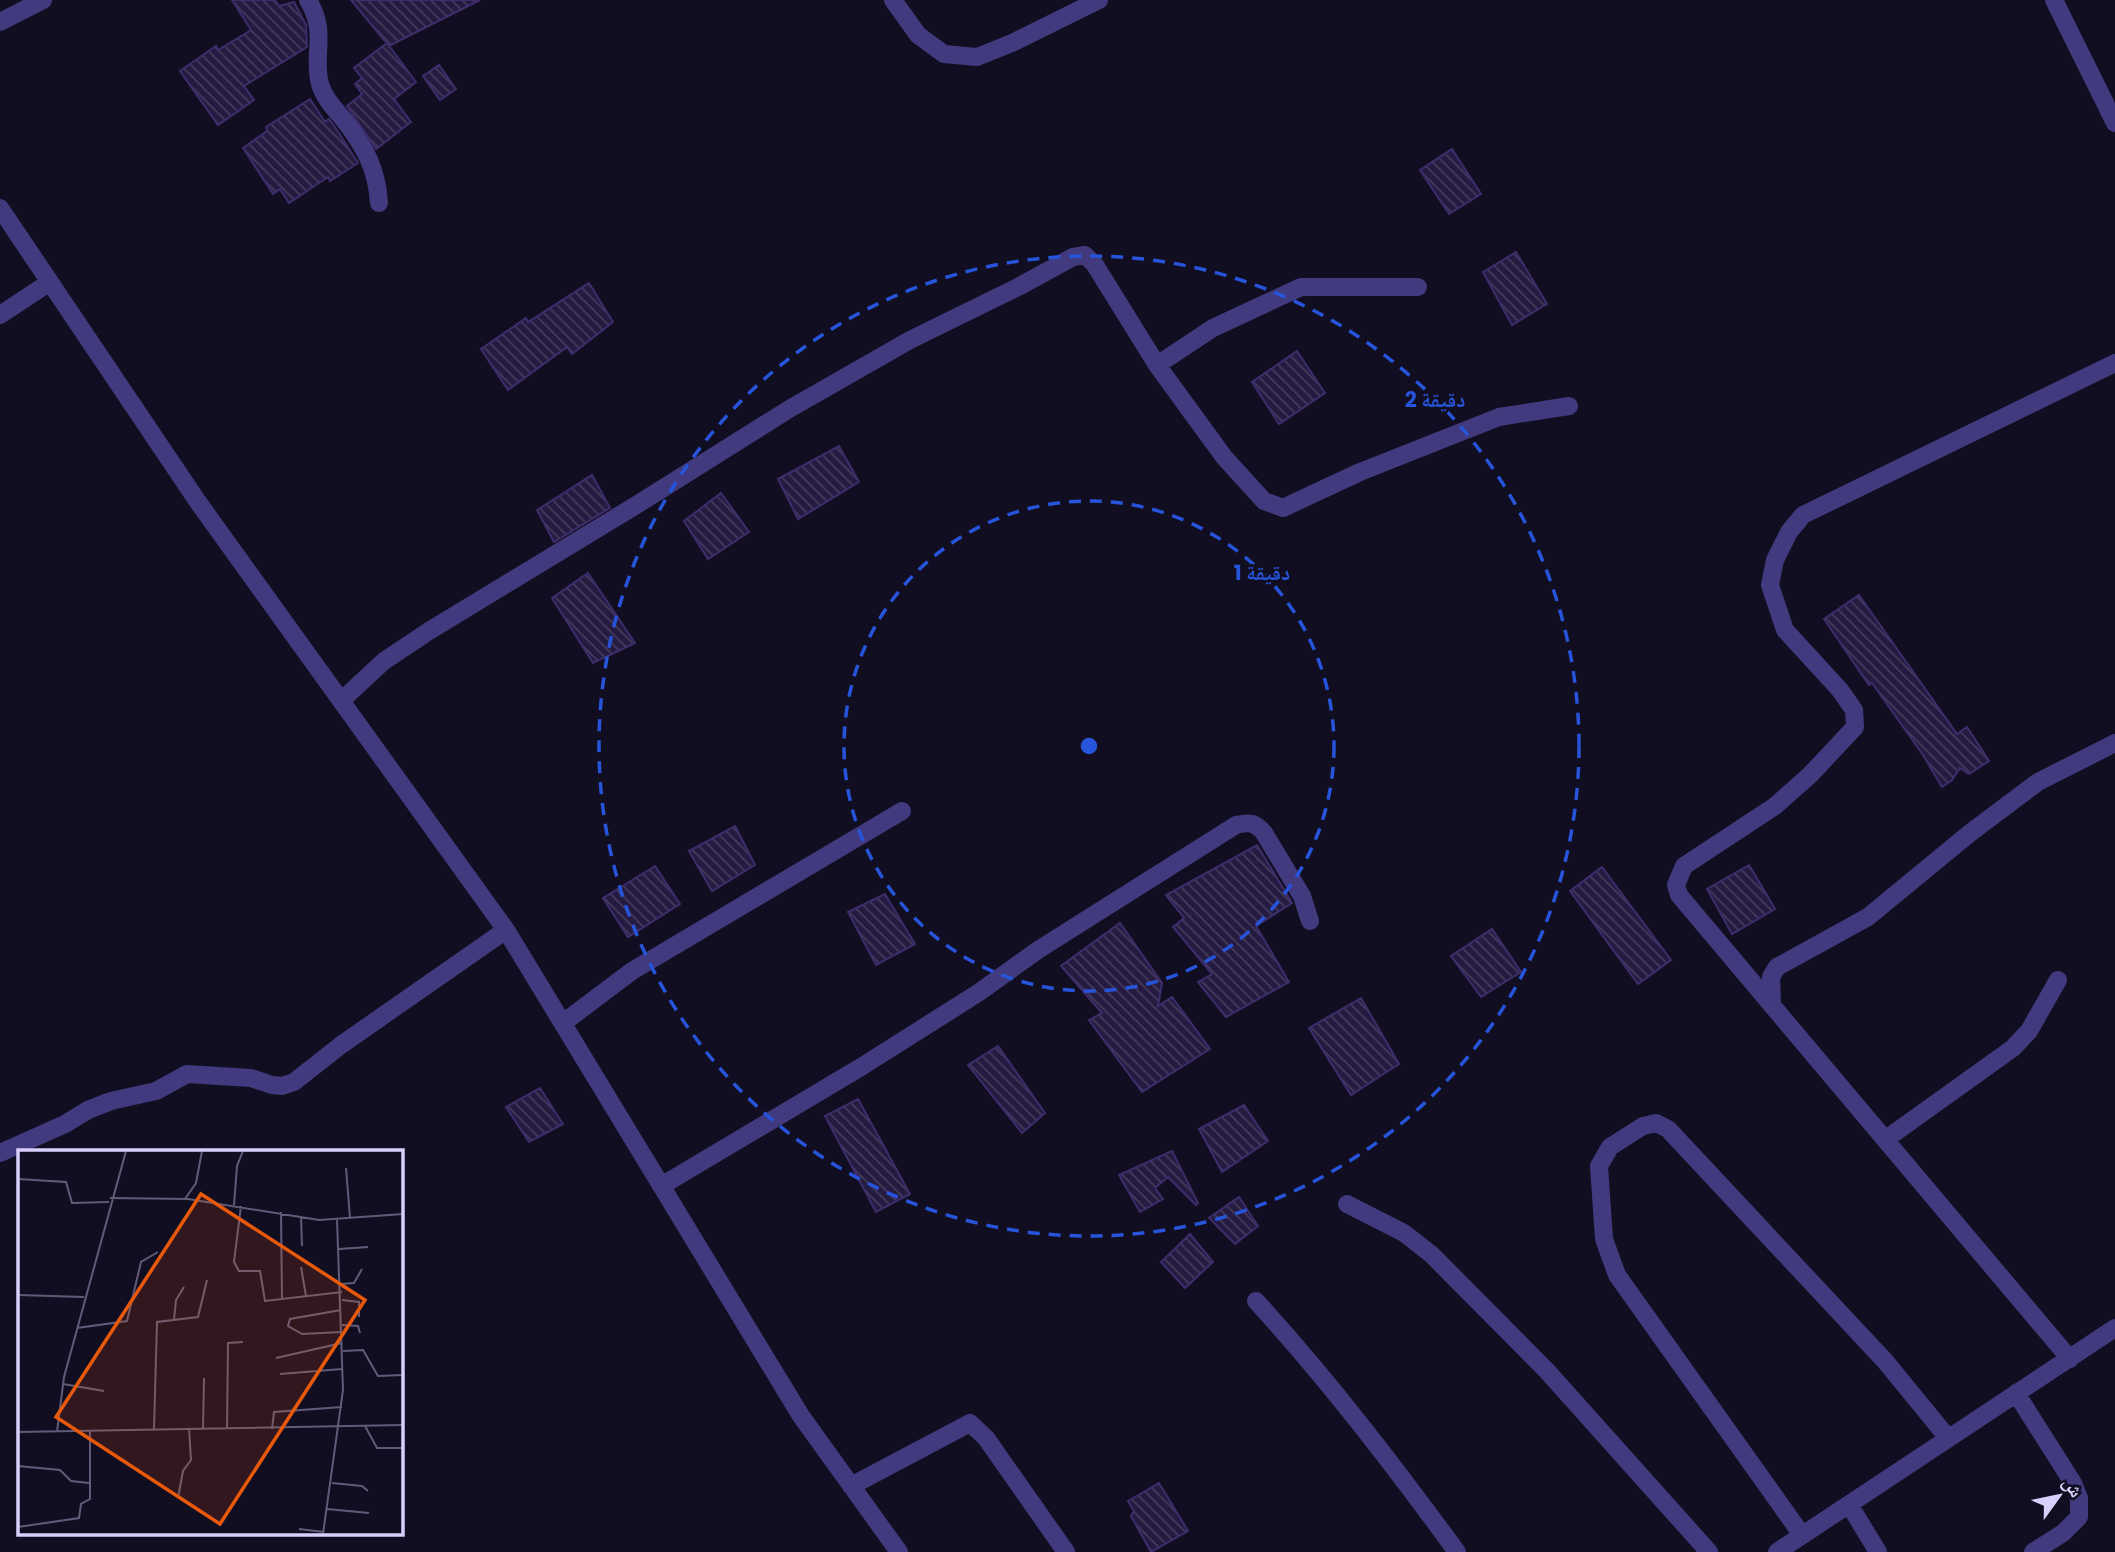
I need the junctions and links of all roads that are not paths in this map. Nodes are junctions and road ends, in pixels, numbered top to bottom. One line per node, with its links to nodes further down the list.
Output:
1 (43, 0): 6 (street)
2 (308, 0): 8 (street)
3 (892, 0): 4 (street)
4 (1099, 0)
5 (2054, 0): 7 (street)
6 (0, 22)
7 (2115, 123)
8 (379, 203)
9 (0, 208): 10 (street)
10 (50, 282): 12 (street); 16 (street)
11 (1418, 287): 14 (street)
12 (0, 315)
13 (2115, 363): 22 (street)
14 (1157, 365): 15 (street); 16 (street)
15 (1569, 406)
16 (342, 699): 20 (street)
17 (2115, 743): 22 (street)
18 (902, 811): 23 (street)
19 (1310, 921): 26 (street)
20 (506, 930): 23 (street); 25 (street)
21 (2058, 980): 24 (street)
22 (1772, 1004): 24 (street)
23 (563, 1023): 26 (street)
24 (1886, 1139): 30 (street)
25 (0, 1153)
26 (661, 1186): 33 (street)
27 (1347, 1203): 39 (street)
28 (1256, 1301): 38 (street)
29 (2115, 1328): 30 (street)
30 (2070, 1359): 31 (street)
31 (2016, 1393): 32 (street); 42 (street)
32 (1948, 1438): 34 (street); 35 (street)
33 (851, 1486): 36 (street); 37 (street)
34 (1850, 1506): 35 (street); 41 (street)
35 (1802, 1535): 40 (street)
36 (899, 1552)
37 (1066, 1552)
38 (1457, 1552)
39 (1709, 1552)
40 (1777, 1552)
41 (1878, 1552)
42 (2033, 1552)

